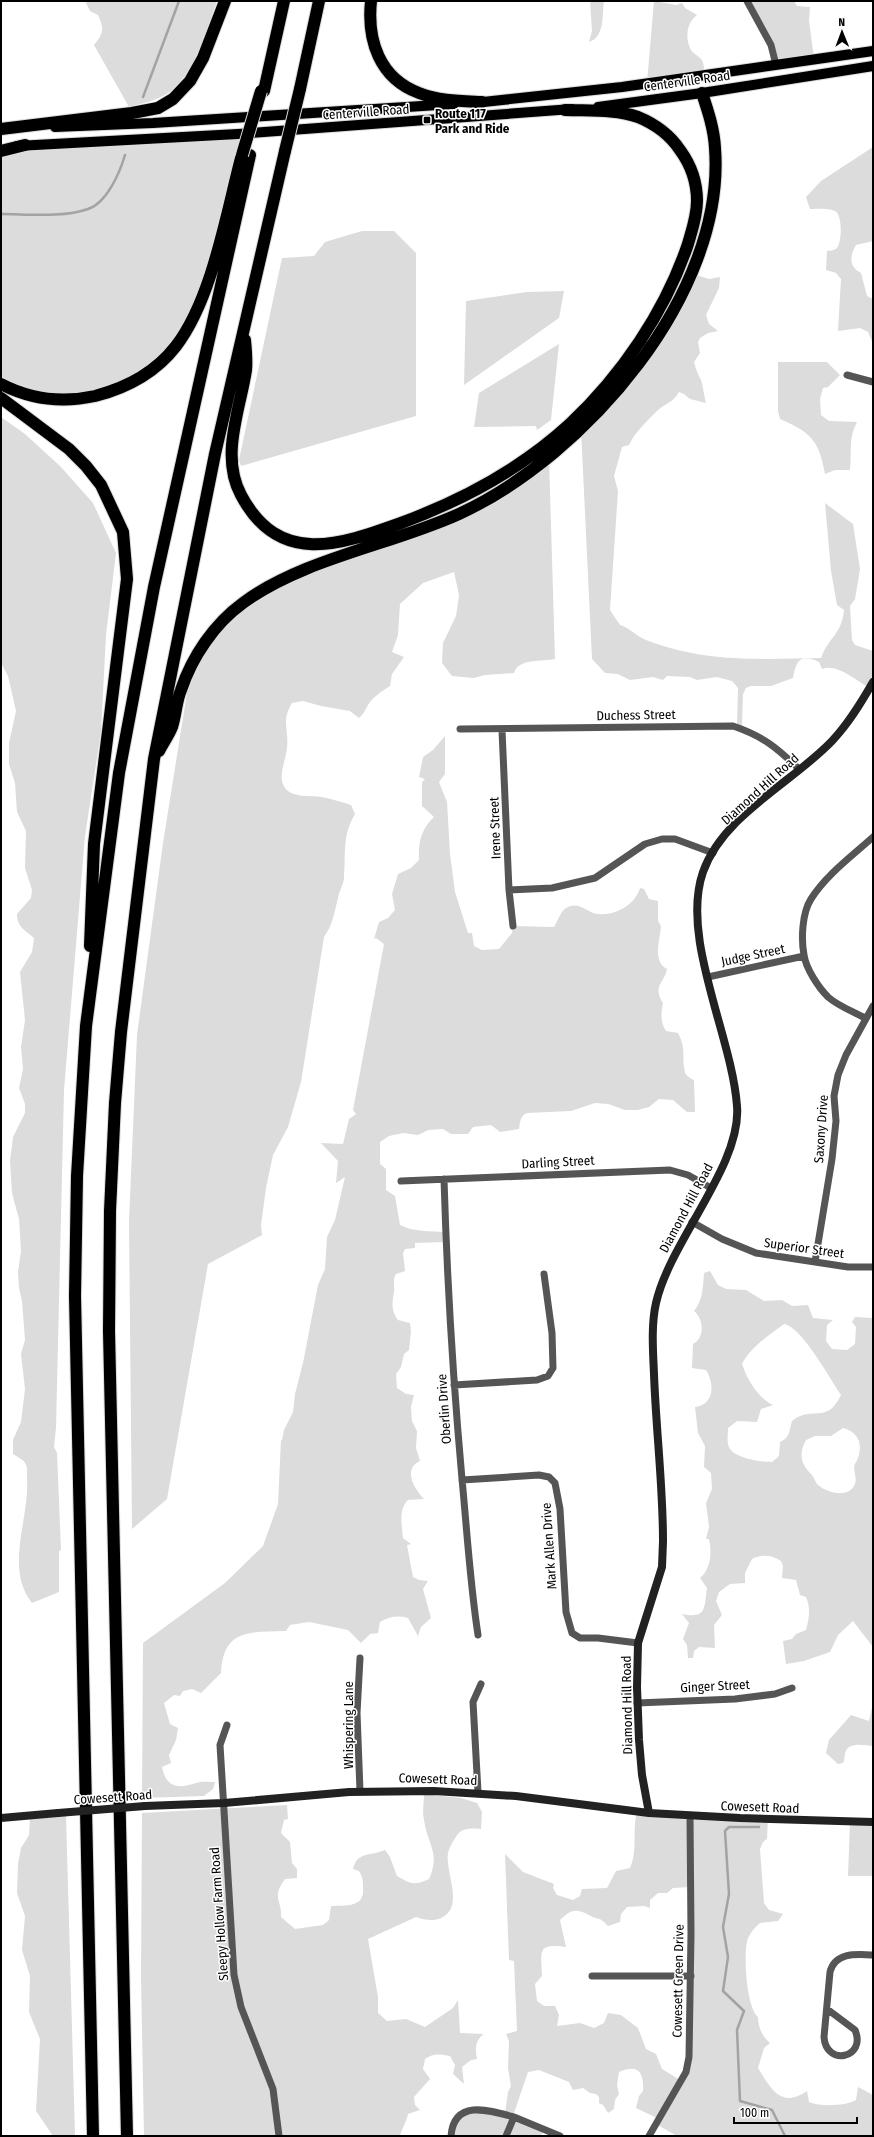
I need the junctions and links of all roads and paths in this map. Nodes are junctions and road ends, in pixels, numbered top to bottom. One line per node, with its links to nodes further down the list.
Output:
1 (225, 1): 13 (highway)
2 (284, 1): 17 (highway, bridge)
3 (320, 1): 18 (highway, bridge)
4 (371, 1): 11 (highway)
5 (747, 1): 7 (street)
6 (873, 51): 7 (main road, Centerville Road)
7 (776, 65): 9 (main road, Centerville Road)
8 (873, 66): 10 (main road, Centerville Road)
9 (690, 78): 10 (main road); 11 (main road, Centerville Road)
10 (702, 93): 12 (main road, Centerville Road); 26 (highway)
11 (482, 102): 13 (main road, Centerville Road)
12 (565, 110): 14 (main road, Centerville Road); 18 (highway)
13 (1, 129)
14 (25, 145): 15 (main road, Centerville Road); 16 (highway)
15 (1, 146)
16 (1, 151)
17 (246, 155): 21 (highway); 36 (highway)
18 (245, 323): 26 (highway)
19 (847, 375): 20 (street)
20 (873, 382)
21 (1, 384)
22 (1, 398): 36 (highway)
23 (873, 682): 27 (street, Diamond Hill Road)
24 (460, 729): 25 (street, Duchess Street)
25 (502, 730): 27 (street, Duchess Street); 30 (street, Irene Street)
26 (154, 759): 66 (highway)
27 (799, 769): 29 (street, Diamond Hill Road)
28 (873, 837): 32 (street)
29 (713, 853): 30 (street); 33 (street, Diamond Hill Road)
30 (509, 890): 31 (street, Irene Street)
31 (513, 926)
32 (804, 956): 33 (street, Judge Street); 35 (street)
33 (708, 977): 39 (street, Diamond Hill Road)
34 (873, 1006): 35 (street, Saxony Drive)
35 (865, 1018): 41 (street, Saxony Drive)
36 (86, 1026): 65 (highway)
37 (444, 1179): 38 (street, Darling Street); 39 (street, Darling Street); 44 (street, Oberlin Drive)
38 (401, 1181)
39 (711, 1188): 40 (street, Diamond Hill Road)
40 (692, 1222): 41 (street, Superior Street); 47 (street, Diamond Hill Road)
41 (815, 1262): 42 (street, Superior Street)
42 (873, 1267)
43 (544, 1274): 44 (street)
44 (454, 1385): 45 (street, Oberlin Drive)
45 (462, 1480): 46 (street, Oberlin Drive); 47 (street, Mark Allen Drive)
46 (478, 1635)
47 (638, 1643): 51 (street, Diamond Hill Road)
48 (360, 1658): 53 (street, Whispering Lane)
49 (481, 1684): 54 (street)
50 (792, 1688): 51 (street, Ginger Street)
51 (637, 1703): 56 (street, Diamond Hill Road)
52 (227, 1725): 55 (street, Sleepy Hollow Farm Road)
53 (360, 1791): 54 (street, Cowesett Road); 55 (street, Cowesett Road)
54 (478, 1792): 56 (street, Cowesett Road)
55 (224, 1803): 58 (street, Cowesett Road, bridge); 67 (street, Sleepy Hollow Farm Road)
56 (649, 1813): 57 (street, Cowesett Road)
57 (690, 1816): 59 (street, Cowesett Road); 62 (street, Cowesett Green Drive)
58 (1, 1818)
59 (873, 1822)
60 (873, 1955): 63 (street)
61 (592, 1976): 62 (street)
62 (691, 1976): 71 (street, Cowesett Green Drive)
63 (827, 2009): 63 (street)
64 (514, 2117): 68 (street); 69 (street); 70 (street)
65 (93, 2136)
66 (127, 2136)
67 (280, 2136)
68 (451, 2136)
69 (506, 2136)
70 (560, 2136)
71 (648, 2136)

